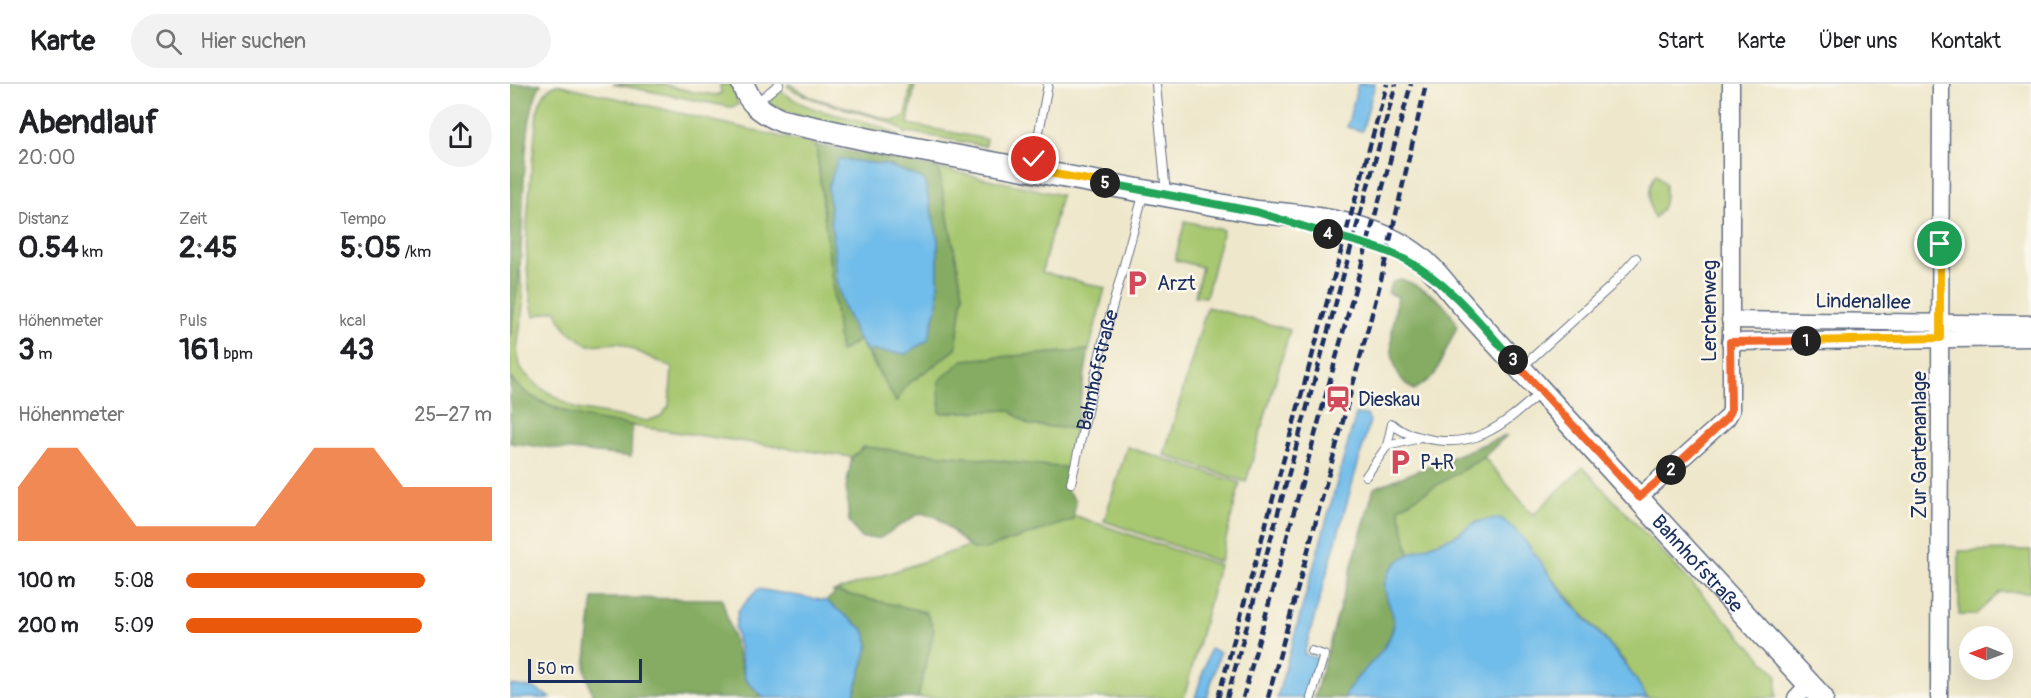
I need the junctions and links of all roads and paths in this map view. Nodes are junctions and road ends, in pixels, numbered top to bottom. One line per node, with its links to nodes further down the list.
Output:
1 (742, 84): 7 (street)
2 (779, 84): 7 (lane)
3 (1048, 84): 8 (lane)
4 (1156, 84): 9 (lane)
5 (1731, 84): 11 (street, Lerchenweg)
6 (1941, 84): 13 (street, Zur Gartenanlage)
7 (754, 104): 8 (street, Bahnhofstraße)
8 (1032, 170): 9 (street, Bahnhofstraße)
9 (1155, 193): 16 (street, Bahnhofstraße); 21 (lane, Bahnhofstraße)
10 (1636, 258): 16 (lane)
11 (1730, 320): 13 (street, Lindenallee); 15 (street, Lerchenweg)
12 (2031, 324): 13 (street, Lindenallee)
13 (1940, 331): 14 (street, Lindenallee); 15 (street, Lindenallee); 26 (street, Zur Gartenanlage)
14 (2031, 338)
15 (1730, 342): 22 (street, Lerchenweg)
16 (1520, 368): 17 (street, Bahnhofstraße)
17 (1542, 392): 18 (lane); 22 (street, Bahnhofstraße)
18 (1429, 440): 19 (lane); 19 (lane)
19 (1387, 446): 20 (lane)
20 (1366, 476)
21 (1071, 483)
22 (1639, 497): 24 (street, Bahnhofstraße)
23 (1311, 651): 25 (lane)
24 (1809, 693)
25 (1311, 698)
26 (1939, 698)

